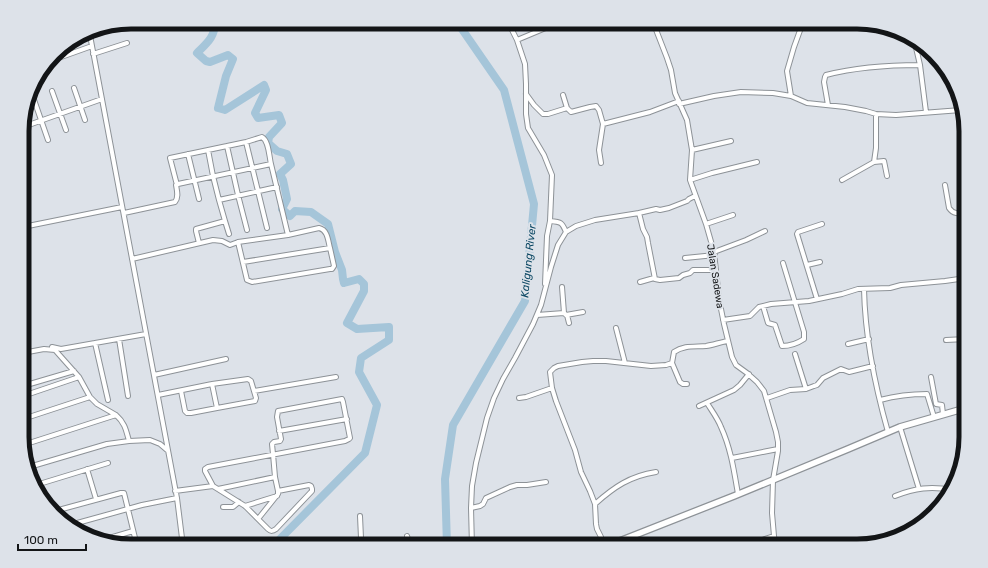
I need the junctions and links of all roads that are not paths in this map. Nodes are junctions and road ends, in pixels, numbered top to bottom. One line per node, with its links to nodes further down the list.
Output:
1 (512, 29): 6 (street)
2 (543, 29): 6 (street)
3 (656, 29): 20 (street, Jalan Sadewa)
4 (801, 29): 17 (street)
5 (90, 38): 8 (street)
6 (517, 40): 15 (street)
7 (127, 43): 10 (street)
8 (92, 46): 10 (street); 11 (street)
9 (916, 48): 12 (street)
10 (93, 54): 18 (street)
11 (61, 57)
12 (920, 65): 21 (street); 25 (street)
13 (74, 88): 22 (street)
14 (52, 91): 26 (street)
15 (526, 94): 23 (street); 65 (street)
16 (563, 95): 23 (street)
17 (791, 96): 20 (street); 21 (street)
18 (102, 98): 22 (street); 59 (street)
19 (34, 99): 28 (street)
20 (676, 103): 31 (street); 38 (street, Jalan Sadewa)
21 (828, 105): 27 (street)
22 (80, 106): 26 (street); 29 (street)
23 (567, 108): 31 (street)
24 (957, 110): 25 (street)
25 (926, 112): 27 (street)
26 (60, 114): 28 (street); 32 (street)
27 (876, 114): 41 (street)
28 (41, 120): 30 (street); 33 (street)
29 (85, 120)
30 (30, 124)
31 (603, 124): 42 (street)
32 (66, 130)
33 (48, 140)
34 (731, 141): 38 (street)
35 (246, 142): 36 (street); 43 (street); 44 (street)
36 (227, 146): 37 (street); 45 (street)
37 (208, 150): 39 (street); 46 (street)
38 (692, 150): 49 (street, Jalan Sadewa)
39 (188, 154): 48 (street); 51 (street)
40 (757, 162): 49 (street)
41 (874, 162): 47 (street); 50 (street)
42 (601, 163)
43 (271, 164): 44 (street); 53 (street)
44 (252, 168): 45 (street); 54 (street)
45 (232, 172): 46 (street); 55 (street)
46 (213, 176): 48 (street); 58 (street)
47 (887, 176)
48 (194, 180): 51 (street); 57 (street)
49 (690, 180): 56 (street, Jalan Sadewa)
50 (842, 180)
51 (177, 185): 60 (street)
52 (945, 185): 62 (street)
53 (277, 187): 54 (street); 74 (street)
54 (258, 191): 55 (street); 69 (street)
55 (238, 195): 58 (street); 70 (street)
56 (694, 197): 61 (street); 66 (street, Jalan Sadewa)
57 (198, 199)
58 (219, 200): 64 (street)
59 (122, 207): 60 (street); 68 (street)
60 (124, 213): 80 (street)
61 (639, 214): 72 (street); 86 (street)
62 (959, 214)
63 (733, 215): 66 (street)
64 (225, 221): 73 (street); 76 (street)
65 (550, 222): 72 (street); 90 (street)
66 (706, 224): 78 (street, Jalan Sadewa)
67 (822, 224): 84 (street)
68 (29, 226)
69 (267, 228)
70 (247, 230)
71 (765, 231): 78 (street)
72 (566, 232): 90 (street)
73 (229, 234)
74 (288, 235): 75 (street); 77 (street)
75 (238, 242): 76 (street); 81 (street)
76 (199, 243): 80 (street)
77 (330, 248): 81 (street); 81 (street)
78 (713, 254): 79 (street); 85 (street, Jalan Sadewa)
79 (685, 258)
80 (132, 259): 101 (street)
81 (243, 262)
82 (820, 262): 84 (street)
83 (783, 263): 93 (street)
84 (807, 265): 92 (street)
85 (714, 270): 86 (street); 98 (street, Jalan Sadewa)
86 (654, 278): 88 (street)
87 (959, 279): 91 (street)
88 (640, 282)
89 (562, 286): 96 (street)
90 (545, 288): 97 (street)
91 (864, 289): 92 (street); 103 (street)
92 (817, 299): 93 (street)
93 (795, 303): 94 (street); 94 (street)
94 (762, 306): 98 (street)
95 (583, 312): 96 (street)
96 (565, 314): 97 (street); 99 (street)
97 (537, 315): 178 (street)
98 (723, 320): 106 (street, Jalan Sadewa)
99 (569, 322)
100 (616, 328): 113 (street)
101 (146, 334): 102 (street); 117 (street)
102 (119, 339): 107 (street); 131 (street)
103 (868, 339): 108 (street); 115 (street)
104 (959, 339): 105 (street)
105 (946, 340)
106 (725, 342): 114 (street); 119 (street, Jalan Sadewa)
107 (95, 343): 109 (street); 135 (street)
108 (848, 344)
109 (52, 346)
110 (29, 352): 116 (street)
111 (795, 354): 126 (street)
112 (226, 359): 117 (street)
113 (625, 363): 114 (street); 125 (street)
114 (672, 363): 124 (street)
115 (873, 366): 126 (street); 136 (street)
116 (74, 371): 118 (street); 122 (street)
117 (154, 375): 130 (street)
118 (80, 377): 129 (street); 132 (street)
119 (746, 377): 134 (street, Jalan Sadewa); 137 (street)
120 (931, 377): 141 (street)
121 (336, 378): 128 (street)
122 (29, 384)
123 (212, 384): 127 (street); 128 (street); 139 (street)
124 (687, 384)
125 (552, 388): 133 (street); 175 (street)
126 (806, 389): 134 (street)
127 (181, 390): 130 (street); 139 (street)
128 (254, 391): 139 (street)
129 (29, 394)
130 (158, 395): 152 (street)
131 (128, 396)
132 (90, 397): 142 (street); 144 (street)
133 (519, 398)
134 (767, 398): 151 (street, Jalan Sadewa)
135 (108, 400)
136 (880, 400): 143 (street); 148 (street)
137 (707, 403): 138 (street); 154 (street)
138 (700, 406)
139 (217, 408)
140 (959, 410): 141 (main road)
141 (943, 414): 143 (main road)
142 (116, 415): 149 (street); 150 (street)
143 (934, 416): 146 (main road)
144 (29, 417)
145 (347, 419): 147 (street); 147 (street); 153 (street)
146 (900, 427): 148 (main road); 166 (street)
147 (279, 431): 153 (street)
148 (888, 432): 160 (main road)
149 (129, 441): 152 (street); 156 (street)
150 (29, 443)
151 (778, 449): 154 (street); 160 (street, Jalan Sadewa)
152 (168, 450): 167 (street)
153 (272, 454): 159 (street); 163 (street)
154 (732, 458): 169 (street)
155 (108, 463): 157 (street)
156 (33, 466)
157 (87, 469): 162 (street); 173 (street)
158 (656, 472): 175 (street)
159 (274, 477): 165 (street); 168 (street)
160 (774, 478): 169 (main road); 186 (street, Jalan Sadewa)
161 (546, 482): 178 (street)
162 (41, 484)
163 (213, 486): 165 (street); 167 (street)
164 (945, 488): 166 (street)
165 (218, 489): 174 (street)
166 (919, 489): 171 (street)
167 (175, 491): 172 (street)
168 (278, 491): 170 (street); 182 (street)
169 (738, 494): 194 (main road)
170 (277, 496): 176 (street); 182 (street)
171 (895, 496)
172 (177, 498): 180 (street); 189 (street)
173 (96, 499): 179 (street); 180 (street)
174 (239, 502): 176 (street); 177 (street)
175 (595, 504): 193 (street)
176 (245, 506): 182 (street)
177 (223, 507)
178 (472, 508): 192 (street)
179 (60, 510)
180 (128, 510): 183 (street); 184 (street)
181 (360, 516): 190 (street)
182 (258, 519)
183 (76, 523)
184 (134, 531): 187 (street); 188 (street)
185 (407, 536): 191 (street)
186 (774, 536): 195 (street); 196 (street, Jalan Sadewa)
187 (112, 537)
188 (136, 539)
189 (182, 539)
190 (362, 539)
191 (408, 539)
192 (472, 539)
193 (601, 539)
194 (625, 539)
195 (765, 539)
196 (775, 539)

